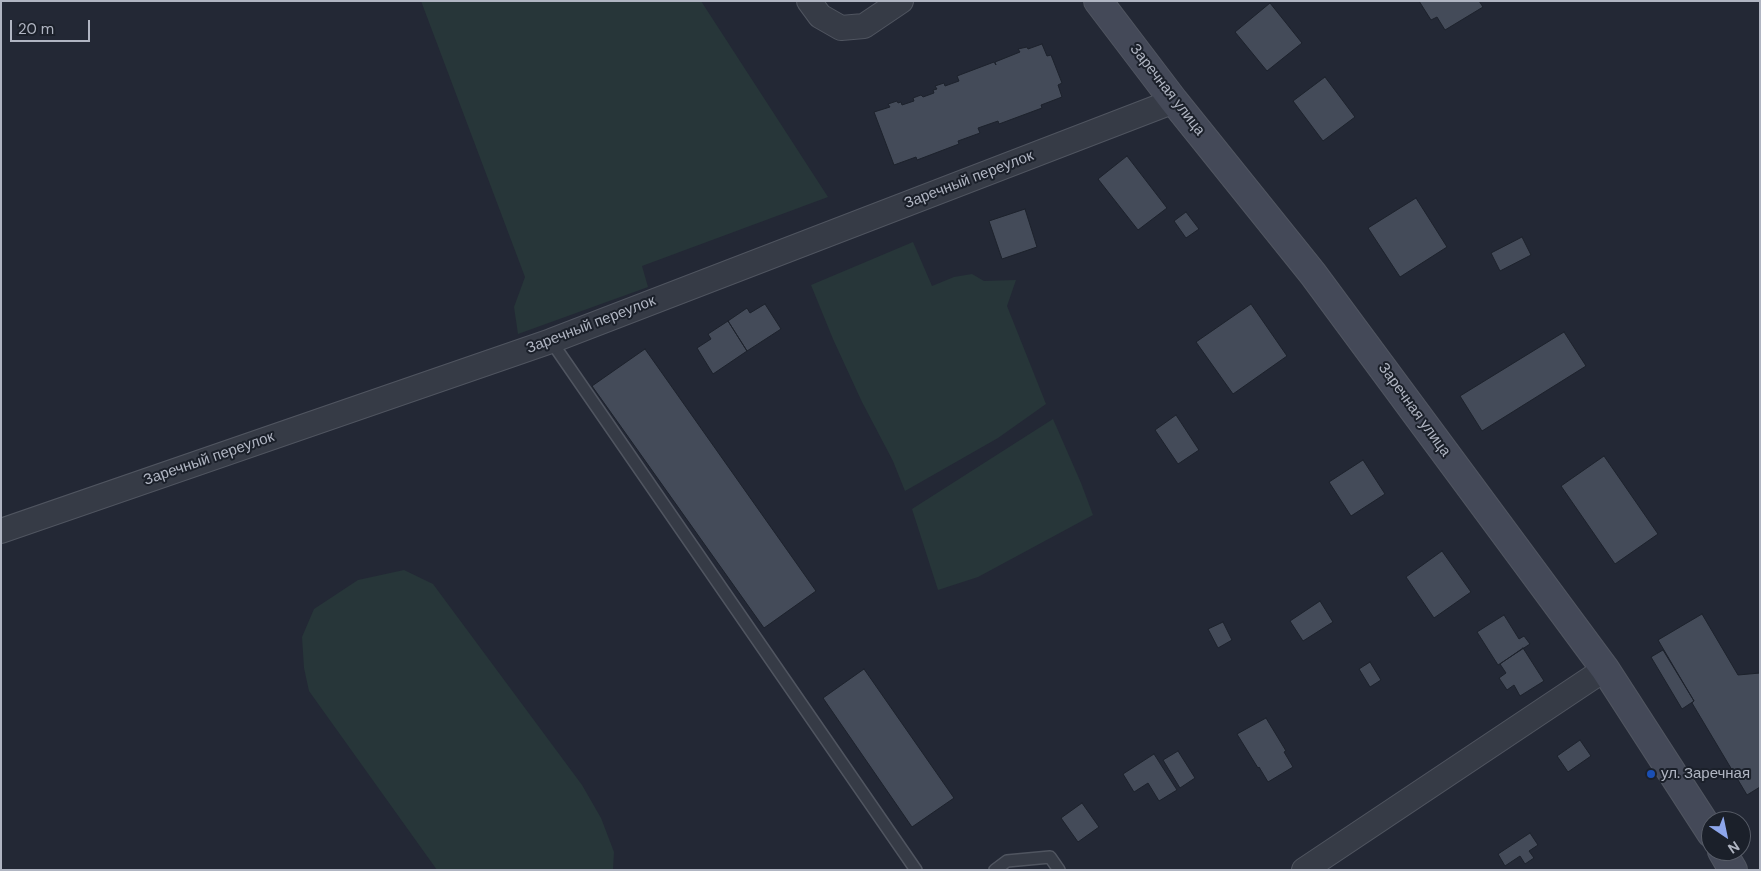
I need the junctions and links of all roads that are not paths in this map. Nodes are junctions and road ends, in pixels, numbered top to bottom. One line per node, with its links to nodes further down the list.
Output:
1 (809, 1): 2 (street)
2 (902, 1)
3 (1098, 1): 4 (main road, Заречная улица)
4 (1174, 101): 5 (street, Заречный переулок); 7 (main road, Заречная улица)
5 (551, 340): 6 (street, Заречный переулок); 9 (lane)
6 (1, 531)
7 (1606, 669): 8 (main road, Заречная улица); 12 (street)
8 (1701, 817)
9 (916, 870)
10 (995, 870): 11 (lane)
11 (1058, 870)
12 (1304, 870)

